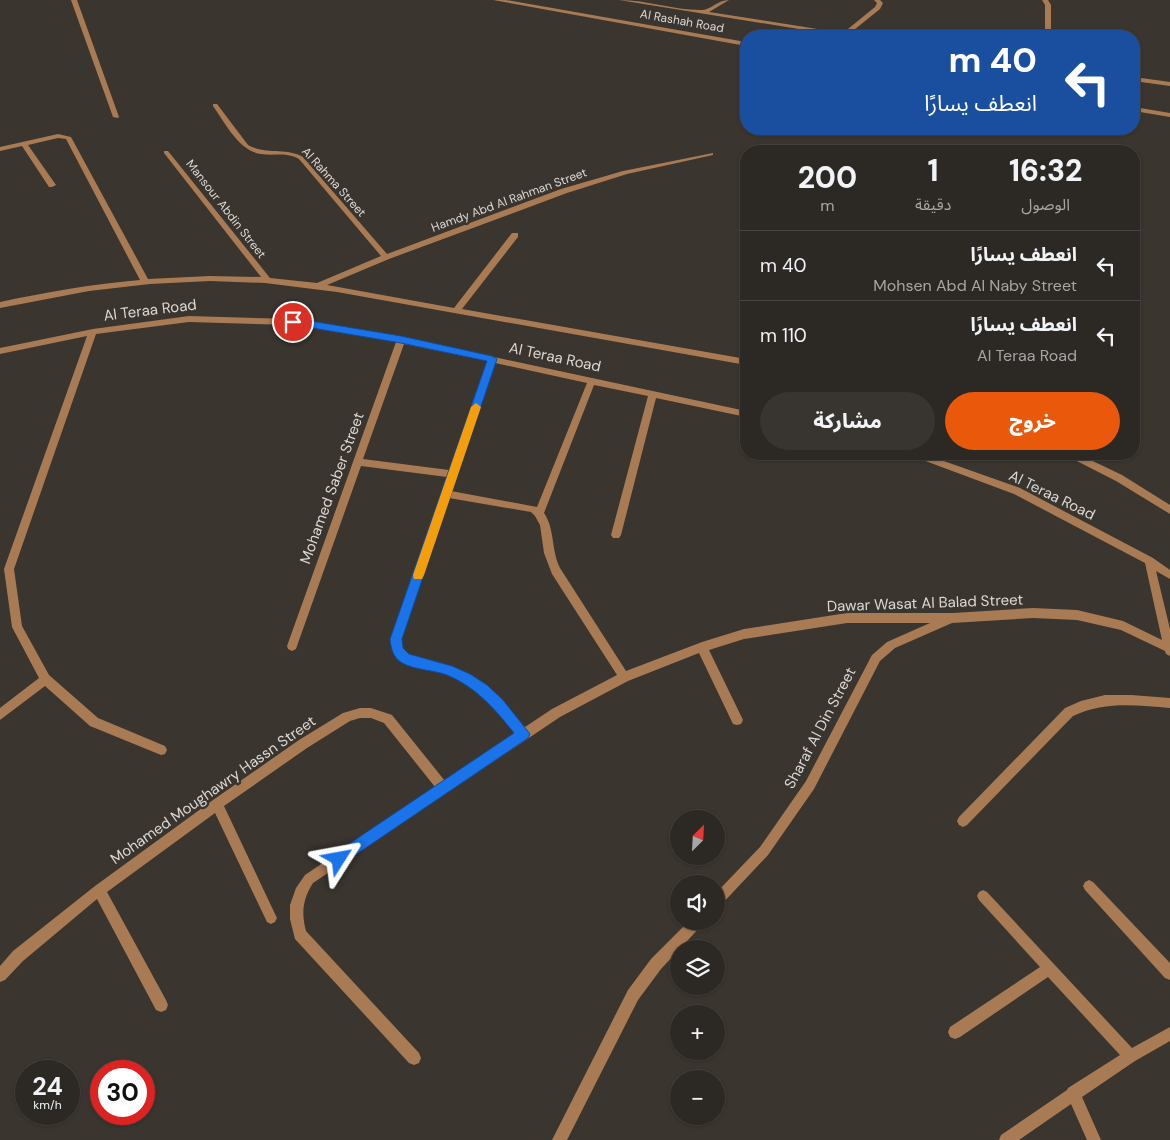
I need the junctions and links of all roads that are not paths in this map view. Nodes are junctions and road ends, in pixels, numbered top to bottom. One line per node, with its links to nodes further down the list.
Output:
1 (74, 0): 17 (street)
2 (496, 0): 11 (street, Al Rashah Road)
3 (622, 0): 7 (street, Al Rashah Road)
4 (726, 0): 7 (street)
5 (877, 0): 9 (street)
6 (1046, 2): 10 (street)
7 (705, 12): 8 (street, Al Rashah Road)
8 (814, 30)
9 (850, 30)
10 (1048, 30)
11 (740, 43)
12 (1140, 79): 13 (street)
13 (1170, 84)
14 (215, 105): 24 (street, Al Rahma Street)
15 (1140, 110): 16 (street)
16 (1170, 116)
17 (116, 117)
18 (23, 144): 19 (street); 22 (street); 25 (street)
19 (0, 149)
20 (166, 152): 26 (street, Mansour Abdin Street)
21 (711, 154): 24 (street, Hamdy Abd Al Rahman Street)
22 (52, 185)
23 (515, 235): 29 (street)
24 (386, 257): 27 (street, Hamdy Abd Al Rahman Street)
25 (145, 281): 26 (street, Al Teraa Road); 28 (street, Al Teraa Road)
26 (268, 281): 27 (street, Al Teraa Road)
27 (320, 285): 29 (street, Al Teraa Road)
28 (0, 305)
29 (456, 311): 34 (street, Al Teraa Road)
30 (93, 332): 31 (street, Al Teraa Road); 32 (street, Al Teraa Road); 47 (street)
31 (401, 340): 33 (street, Al Teraa Road); 40 (street, Mohamed Saber Street)
32 (0, 351)
33 (492, 359): 35 (street, Al Teraa Road); 41 (street)
34 (740, 361)
35 (592, 380): 36 (street, Al Teraa Road); 44 (street)
36 (653, 394): 37 (street, Al Teraa Road); 45 (street)
37 (740, 413)
38 (932, 460): 46 (street, Al Teraa Road)
39 (1084, 460): 43 (street)
40 (357, 462): 41 (street); 50 (street, Mohamed Saber Street)
41 (453, 474): 42 (street)
42 (446, 494): 44 (street); 58 (street)
43 (1170, 510)
44 (540, 512): 53 (street)
45 (616, 535)
46 (1148, 561): 48 (street, Al Teraa Road); 52 (street)
47 (4, 571): 54 (street)
48 (1170, 575)
49 (953, 618): 51 (street, Dawar Wasat Al Balad Street); 52 (street, Dawar Wasat Al Balad Street); 65 (street, Sharaf Al Din Street)
50 (292, 646)
51 (702, 647): 53 (street, Dawar Wasat Al Balad Street); 57 (street)
52 (1170, 650)
53 (624, 678): 58 (street, Dawar Wasat Al Balad Street)
54 (45, 679): 56 (street); 59 (street)
55 (1170, 703): 62 (street)
56 (0, 715)
57 (737, 720)
58 (524, 734): 60 (street, Dawar Wasat Al Balad Street)
59 (161, 750)
60 (443, 788): 61 (street, Mohamed Moughawry Hassn Street); 76 (street, Dawar Wasat Al Balad Street)
61 (217, 804): 64 (street, Mohamed Moughawry Hassn Street); 67 (street)
62 (963, 820)
63 (1089, 886): 70 (street)
64 (99, 890): 71 (street, Mohamed Moughawry Hassn Street); 72 (street)
65 (725, 892)
66 (984, 896): 69 (street)
67 (271, 918)
68 (689, 930): 78 (street)
69 (1050, 968): 73 (street); 75 (street)
70 (1170, 973)
71 (0, 975)
72 (161, 1004)
73 (955, 1032)
74 (1170, 1034): 75 (street)
75 (1130, 1056): 77 (street)
76 (414, 1058)
77 (1073, 1093): 79 (street); 80 (street)
78 (559, 1140)
79 (1006, 1140)
80 (1094, 1140)

